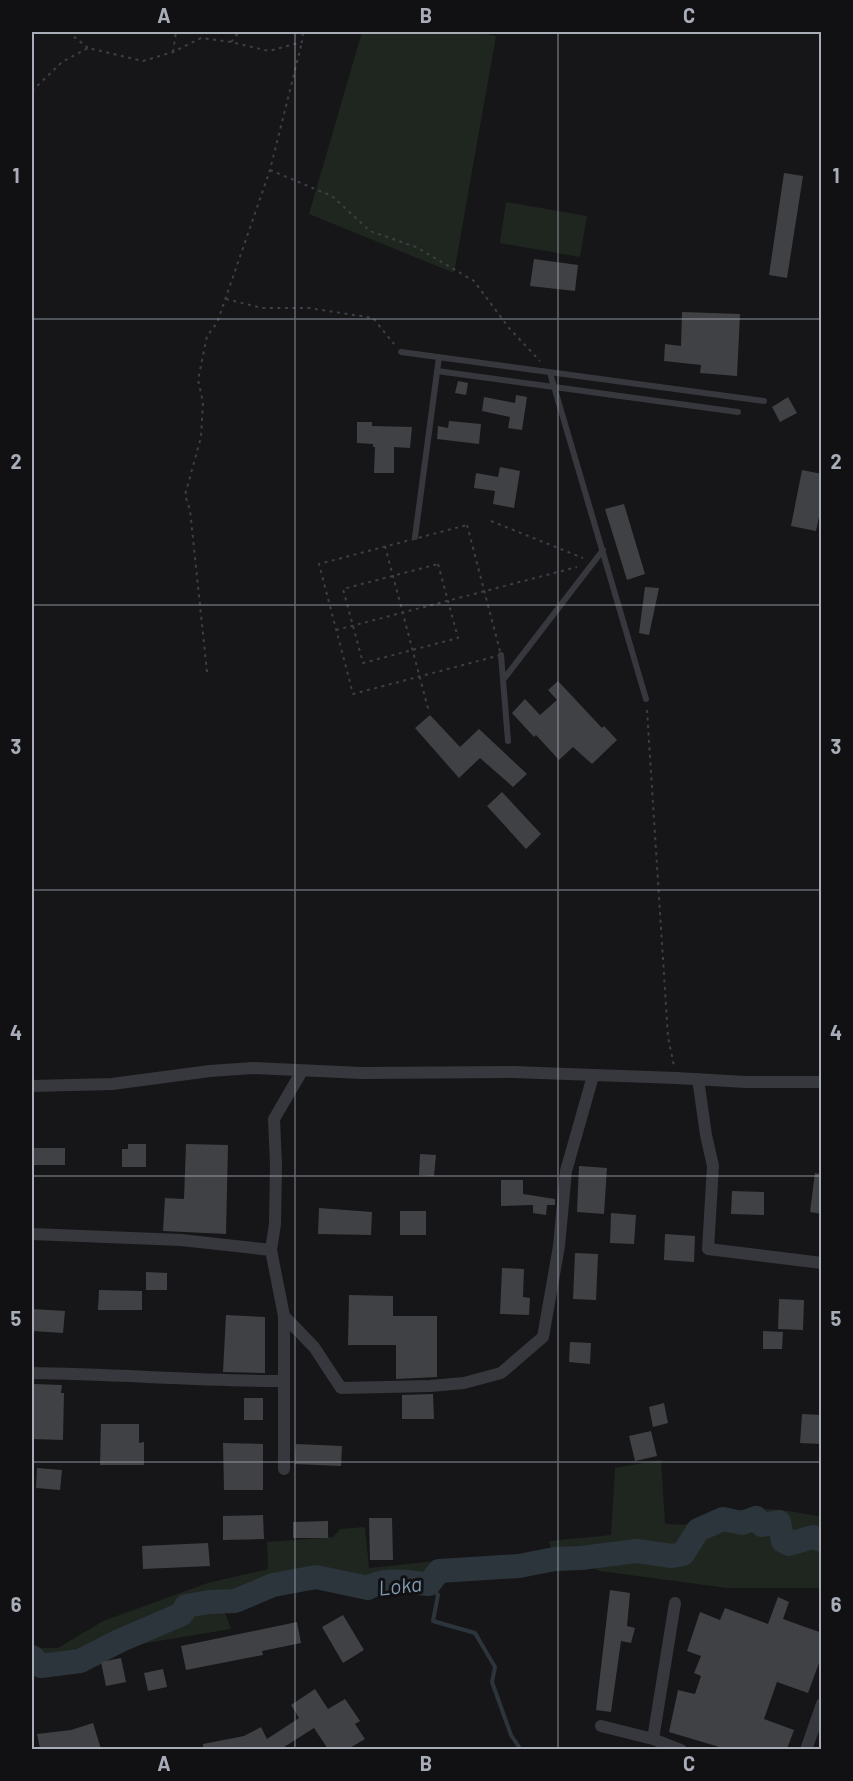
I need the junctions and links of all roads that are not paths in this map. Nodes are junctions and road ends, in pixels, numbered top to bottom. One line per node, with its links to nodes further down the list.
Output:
1 (401, 352): 2 (lane)
2 (439, 357): 3 (lane); 4 (lane)
3 (437, 371): 5 (lane); 8 (lane)
4 (550, 373): 5 (lane); 6 (lane)
5 (555, 387): 7 (lane); 9 (lane)
6 (764, 401)
7 (738, 412)
8 (415, 537)
9 (603, 550): 11 (lane); 12 (lane)
10 (501, 655): 11 (lane)
11 (503, 680): 13 (lane)
12 (646, 699)
13 (507, 741)
14 (302, 1071): 15 (street); 18 (street); 20 (street)
15 (593, 1076): 16 (street); 22 (street)
16 (698, 1079): 17 (street); 21 (street)
17 (822, 1082)
18 (32, 1086)
19 (32, 1234): 20 (street)
20 (271, 1250): 22 (street)
21 (822, 1263)
22 (284, 1316): 24 (street)
23 (32, 1373): 24 (street)
24 (284, 1381): 25 (street)
25 (284, 1469)
26 (675, 1603): 29 (street)
27 (822, 1704): 31 (street)
28 (601, 1726): 29 (street)
29 (653, 1739): 30 (street)
30 (676, 1748)
31 (806, 1749)

